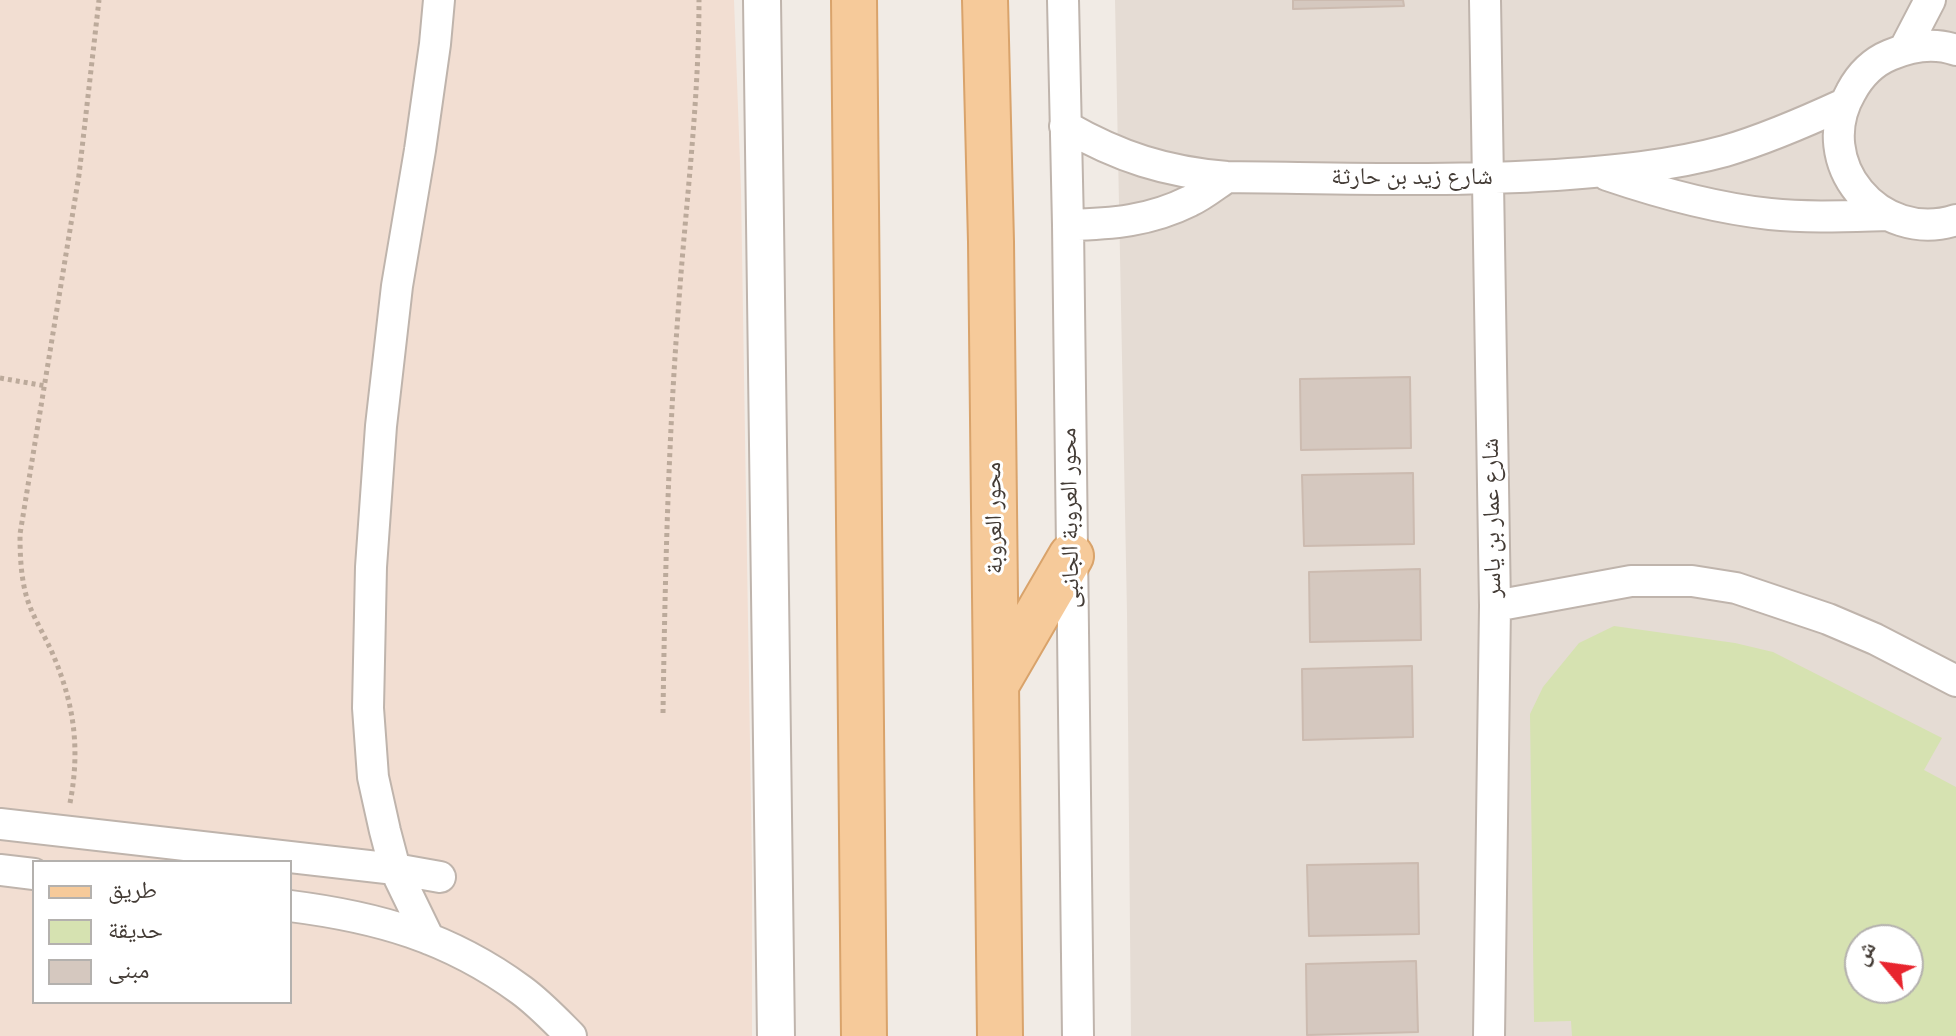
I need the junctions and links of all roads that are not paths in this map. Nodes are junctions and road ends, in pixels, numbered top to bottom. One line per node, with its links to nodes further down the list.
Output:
1 (439, 0): 23 (street)
2 (762, 0): 31 (street)
3 (854, 0): 32 (main road)
4 (985, 0): 21 (main road, محور العروبة)
5 (1063, 0): 11 (street, محور العروبة الجانبى)
6 (1485, 0): 14 (street, شارع عمار بن ياسر)
7 (1930, 0): 8 (street)
8 (1905, 48): 9 (street); 10 (street)
9 (1956, 50)
10 (1844, 104): 12 (street, شارع زيد بن حارثة); 15 (street)
11 (1065, 126): 13 (street, شارع زيد بن حارثة); 16 (street, محور العروبة الجانبى)
12 (1598, 172): 14 (street, شارع زيد بن حارثة); 15 (street, شارع زيد بن حارثة)
13 (1227, 177): 14 (street, شارع زيد بن حارثة); 16 (street)
14 (1488, 179): 19 (street, شارع عمار بن ياسر)
15 (1888, 215): 17 (street)
16 (1068, 225): 18 (street, محور العروبة الجانبى)
17 (1952, 225)
18 (1071, 556): 21 (main road); 33 (street, محور العروبة الجانبى)
19 (1495, 606): 20 (street); 34 (street, شارع عمار بن ياسر)
20 (1956, 681)
21 (998, 682): 29 (main road, محور العروبة)
22 (0, 824): 23 (street)
23 (395, 869): 26 (street); 28 (street)
24 (0, 870): 25 (street)
25 (32, 874)
26 (440, 877)
27 (292, 906): 28 (street)
28 (429, 939): 30 (street)
29 (1004, 1030)
30 (571, 1036)
31 (776, 1036)
32 (864, 1036)
33 (1078, 1036)
34 (1489, 1036)

